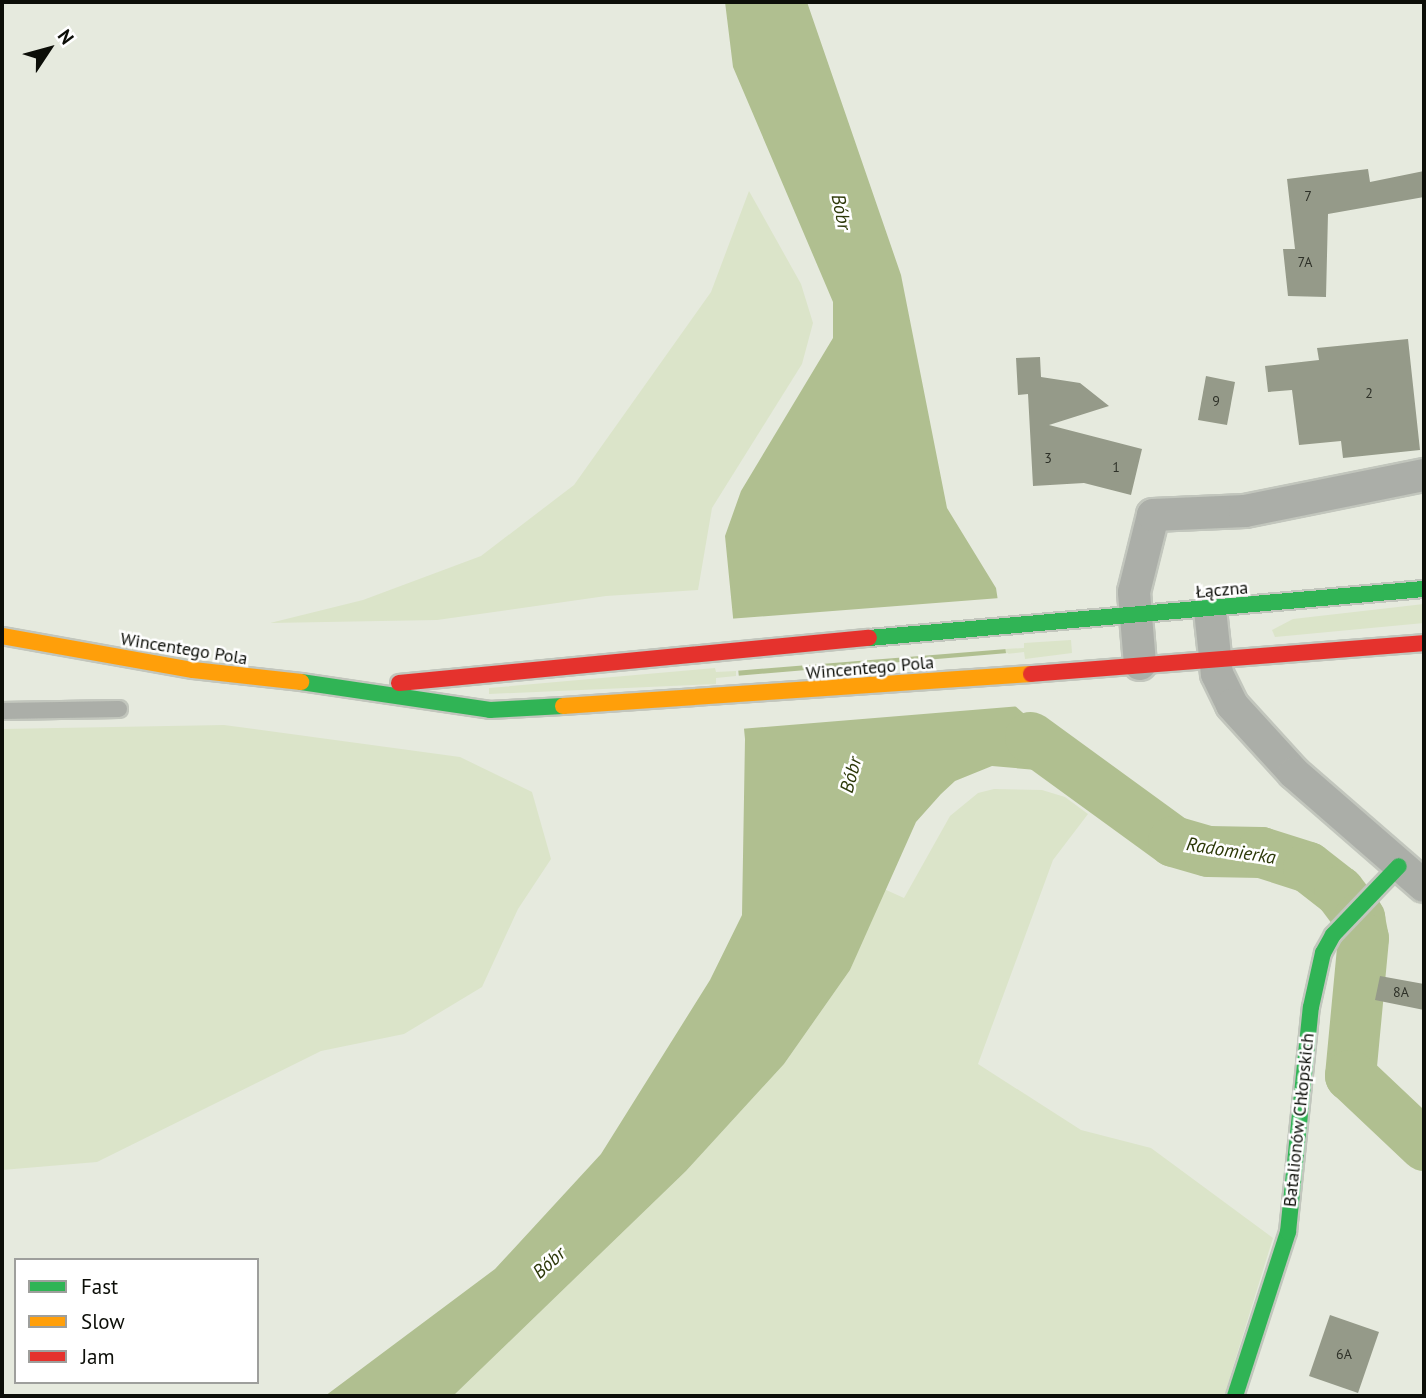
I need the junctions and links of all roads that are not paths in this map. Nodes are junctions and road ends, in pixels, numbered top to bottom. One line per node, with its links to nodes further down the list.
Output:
1 (1424, 475): 4 (street)
2 (1424, 589): 3 (main road, Łączna)
3 (1210, 610): 4 (main road, Łączna); 7 (street)
4 (1136, 616): 8 (street); 9 (main road, Łączna)
5 (2, 636): 9 (main road, Wincentego Pola)
6 (1424, 643): 7 (main road)
7 (1215, 658): 8 (main road); 12 (street)
8 (1140, 664): 9 (main road, Wincentego Pola)
9 (362, 688)
10 (119, 709): 11 (lane)
11 (2, 711)
12 (1399, 866): 13 (street); 14 (main road, Batalionów Chłopskich)
13 (1424, 886)
14 (1235, 1396)

